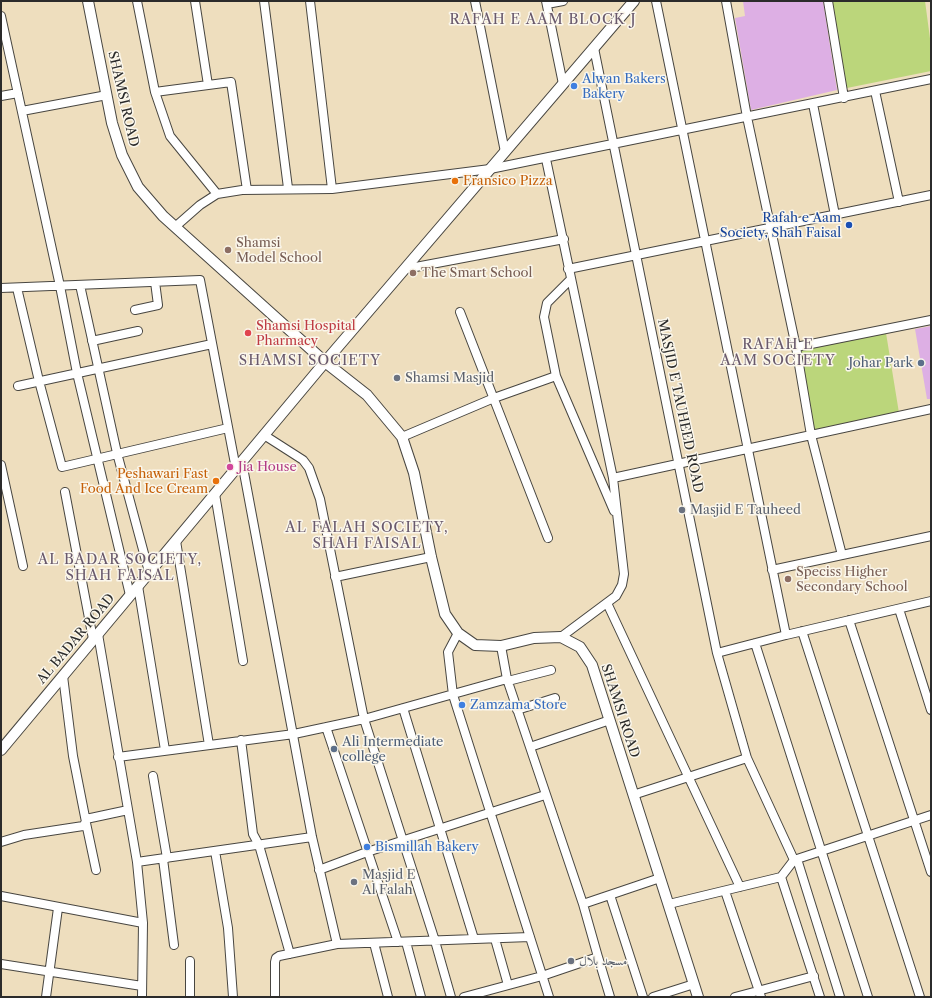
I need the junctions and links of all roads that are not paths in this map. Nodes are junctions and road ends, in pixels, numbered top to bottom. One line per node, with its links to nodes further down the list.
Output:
1 (88, 1): 21 (street, SHAMSI ROAD)
2 (138, 1): 20 (street)
3 (195, 1): 17 (street)
4 (264, 1): 32 (street)
5 (310, 1): 33 (street)
6 (475, 1): 29 (street)
7 (563, 1): 12 (street)
8 (634, 1): 14 (street, AL BADAR ROAD)
9 (656, 1): 27 (street)
10 (726, 1): 26 (street)
11 (828, 1): 23 (street)
12 (546, 2): 16 (street)
13 (1, 16): 19 (street)
14 (594, 48): 16 (street, AL BADAR ROAD); 28 (street, MASJID E TAUHEED ROAD)
15 (931, 79): 18 (street)
16 (563, 84): 29 (street, AL BADAR ROAD)
17 (208, 85): 20 (street); 34 (street)
18 (875, 91): 23 (street); 37 (street)
19 (18, 92): 22 (street); 25 (street)
20 (155, 92): 35 (street)
21 (107, 95): 25 (street); 39 (street, SHAMSI ROAD)
22 (1, 96)
23 (844, 98): 24 (street)
24 (813, 104): 26 (street); 38 (street)
25 (22, 111): 49 (street)
26 (747, 117): 27 (street); 40 (street)
27 (682, 131): 28 (street); 42 (street)
28 (613, 146): 30 (street); 43 (street, MASJID E TAUHEED ROAD)
29 (505, 152): 31 (street, AL BADAR ROAD)
30 (546, 159): 31 (street); 41 (street)
31 (490, 169): 33 (street); 44 (street, AL BADAR ROAD)
32 (288, 188): 33 (street); 34 (street)
33 (332, 189)
34 (247, 190): 35 (street)
35 (217, 194): 39 (street)
36 (931, 195): 37 (street)
37 (899, 202): 38 (street)
38 (835, 215): 40 (street)
39 (175, 227): 59 (street, SHAMSI ROAD)
40 (771, 228): 42 (street); 58 (street)
41 (564, 239): 44 (street); 45 (street)
42 (705, 241): 43 (street); 71 (street)
43 (636, 255): 45 (street); 74 (street, MASJID E TAUHEED ROAD)
44 (405, 269): 59 (street, AL BADAR ROAD)
45 (568, 269): 46 (street)
46 (571, 279): 62 (street); 77 (street)
47 (155, 282): 48 (street); 52 (street); 57 (street)
48 (80, 285): 49 (street); 56 (street)
49 (60, 286): 51 (street); 61 (street)
50 (1, 288): 51 (street)
51 (17, 288): 63 (street)
52 (135, 310)
53 (460, 312): 65 (street)
54 (931, 320): 58 (street)
55 (138, 331): 56 (street)
56 (92, 341): 60 (street)
57 (212, 344): 60 (street); 67 (street)
58 (796, 347): 69 (street)
59 (325, 362): 68 (street, AL BADAR ROAD); 70 (street, SHAMSI ROAD)
60 (98, 368): 61 (street); 72 (street)
61 (77, 373): 63 (street); 73 (street)
62 (556, 376): 65 (street); 80 (street)
63 (39, 381): 64 (street); 73 (street)
64 (18, 386)
65 (494, 398): 70 (street); 82 (street)
66 (931, 409): 69 (street)
67 (228, 428): 72 (street); 76 (street)
68 (264, 435): 76 (street, AL BADAR ROAD); 89 (street)
69 (811, 435): 71 (street); 84 (street)
70 (402, 436): 85 (street, SHAMSI ROAD)
71 (748, 449): 74 (street); 87 (street)
72 (117, 453): 73 (street); 88 (street)
73 (97, 458): 91 (street)
74 (680, 463): 77 (street); 103 (street, MASJID E TAUHEED ROAD)
75 (1, 465): 86 (street)
76 (239, 466): 79 (street, AL BADAR ROAD); 116 (street)
77 (613, 478): 80 (street)
78 (65, 492): 99 (street)
79 (215, 494): 83 (street, AL BADAR ROAD); 104 (street)
80 (618, 520): 93 (street)
81 (931, 536): 84 (street)
82 (548, 538)
83 (176, 541): 88 (street, AL BADAR ROAD); 118 (street)
84 (842, 555): 87 (street)
85 (431, 557): 89 (street); 97 (street, SHAMSI ROAD)
86 (23, 566)
87 (772, 570): 98 (street)
88 (149, 572): 90 (street, AL BADAR ROAD)
89 (335, 577): 113 (street)
90 (138, 586): 91 (street, AL BADAR ROAD); 121 (street)
91 (130, 595): 99 (street, AL BADAR ROAD)
92 (931, 601): 94 (street)
93 (607, 603): 100 (street); 125 (street)
94 (900, 608): 95 (street); 112 (street)
95 (849, 620): 96 (street); 131 (street)
96 (802, 631): 98 (street); 134 (street)
97 (458, 633): 102 (street, SHAMSI ROAD); 108 (street)
98 (786, 635): 101 (street)
99 (96, 636): 106 (street, AL BADAR ROAD); 122 (street)
100 (561, 637): 102 (street, SHAMSI ROAD); 114 (street, SHAMSI ROAD)
101 (755, 643): 103 (street); 140 (street)
102 (501, 646): 107 (street)
103 (717, 653): 123 (street, MASJID E TAUHEED ROAD)
104 (243, 661)
105 (551, 670): 107 (street)
106 (63, 676): 120 (street, AL BADAR ROAD); 132 (street)
107 (508, 680): 108 (street); 111 (street)
108 (453, 695): 110 (street); 129 (street)
109 (555, 698): 111 (street)
110 (403, 708): 113 (street); 133 (street)
111 (517, 710): 119 (street)
112 (931, 710)
113 (364, 719): 115 (street); 136 (street)
114 (610, 720): 119 (street); 127 (street, SHAMSI ROAD)
115 (326, 727): 116 (street); 141 (street)
116 (294, 734): 117 (street); 135 (street)
117 (242, 740): 118 (street); 138 (street)
118 (209, 745): 121 (street)
119 (530, 747): 126 (street)
120 (1, 750)
121 (165, 750): 122 (street)
122 (118, 757): 128 (street)
123 (748, 758): 125 (street); 143 (street, MASJID E TAUHEED ROAD)
124 (153, 776): 142 (street)
125 (688, 776): 127 (street); 150 (street)
126 (545, 794): 129 (street); 154 (street)
127 (633, 794): 149 (street, SHAMSI ROAD)
128 (128, 810): 132 (street); 144 (street)
129 (489, 812): 133 (street); 158 (street)
130 (931, 815): 131 (street)
131 (914, 820): 134 (street); 147 (street)
132 (86, 821): 137 (street); 145 (street)
133 (440, 828): 136 (street); 159 (street)
134 (867, 836): 140 (street); 196 (street)
135 (312, 837): 138 (street); 146 (street)
136 (403, 840): 141 (street); 161 (street)
137 (1, 842)
138 (259, 845): 139 (street); 166 (street)
139 (215, 851): 142 (street); 181 (street)
140 (821, 851): 143 (street); 195 (street)
141 (367, 852): 146 (street); 162 (street)
142 (165, 858): 144 (street); 165 (street)
143 (795, 860): 148 (street); 194 (street, MASJID E TAUHEED ROAD)
144 (137, 862): 157 (street)
145 (96, 870)
146 (319, 870): 164 (street)
147 (931, 872)
148 (781, 877): 150 (street); 172 (street)
149 (660, 878): 152 (street); 155 (street, SHAMSI ROAD)
150 (740, 887): 151 (street)
151 (725, 891): 155 (street); 177 (street)
152 (610, 895): 154 (street); 189 (street)
153 (1, 896): 156 (street)
154 (584, 904): 167 (street)
155 (669, 904): 173 (street, SHAMSI ROAD)
156 (58, 908): 157 (street); 170 (street)
157 (143, 923): 175 (street)
158 (530, 937): 160 (street); 171 (street)
159 (474, 939): 160 (street); 161 (street)
160 (495, 939): 174 (street)
161 (435, 941): 162 (street); 185 (street)
162 (402, 942): 163 (street); 184 (street)
163 (374, 943): 164 (street); 183 (street)
164 (337, 944): 166 (street)
165 (174, 945)
166 (290, 954): 182 (street)
167 (598, 957): 171 (street); 188 (street)
168 (190, 961): 180 (street)
169 (1, 964): 170 (street)
170 (50, 972): 175 (street); 178 (street)
171 (542, 976): 174 (street); 187 (street)
172 (814, 976): 177 (street); 193 (street)
173 (694, 984): 190 (street); 191 (street, SHAMSI ROAD)
174 (508, 985): 176 (street)
175 (142, 986): 179 (street)
176 (490, 994): 186 (street)
177 (760, 994): 192 (street)
178 (46, 997)
179 (142, 997)
180 (190, 997)
181 (233, 997)
182 (275, 997)
183 (388, 997)
184 (421, 997)
185 (451, 997)
186 (464, 997)
187 (549, 997)
188 (610, 997)
189 (642, 997)
190 (653, 997)
191 (698, 997)
192 (735, 997)
193 (820, 997)
194 (840, 997)
195 (868, 997)
196 (920, 997)

